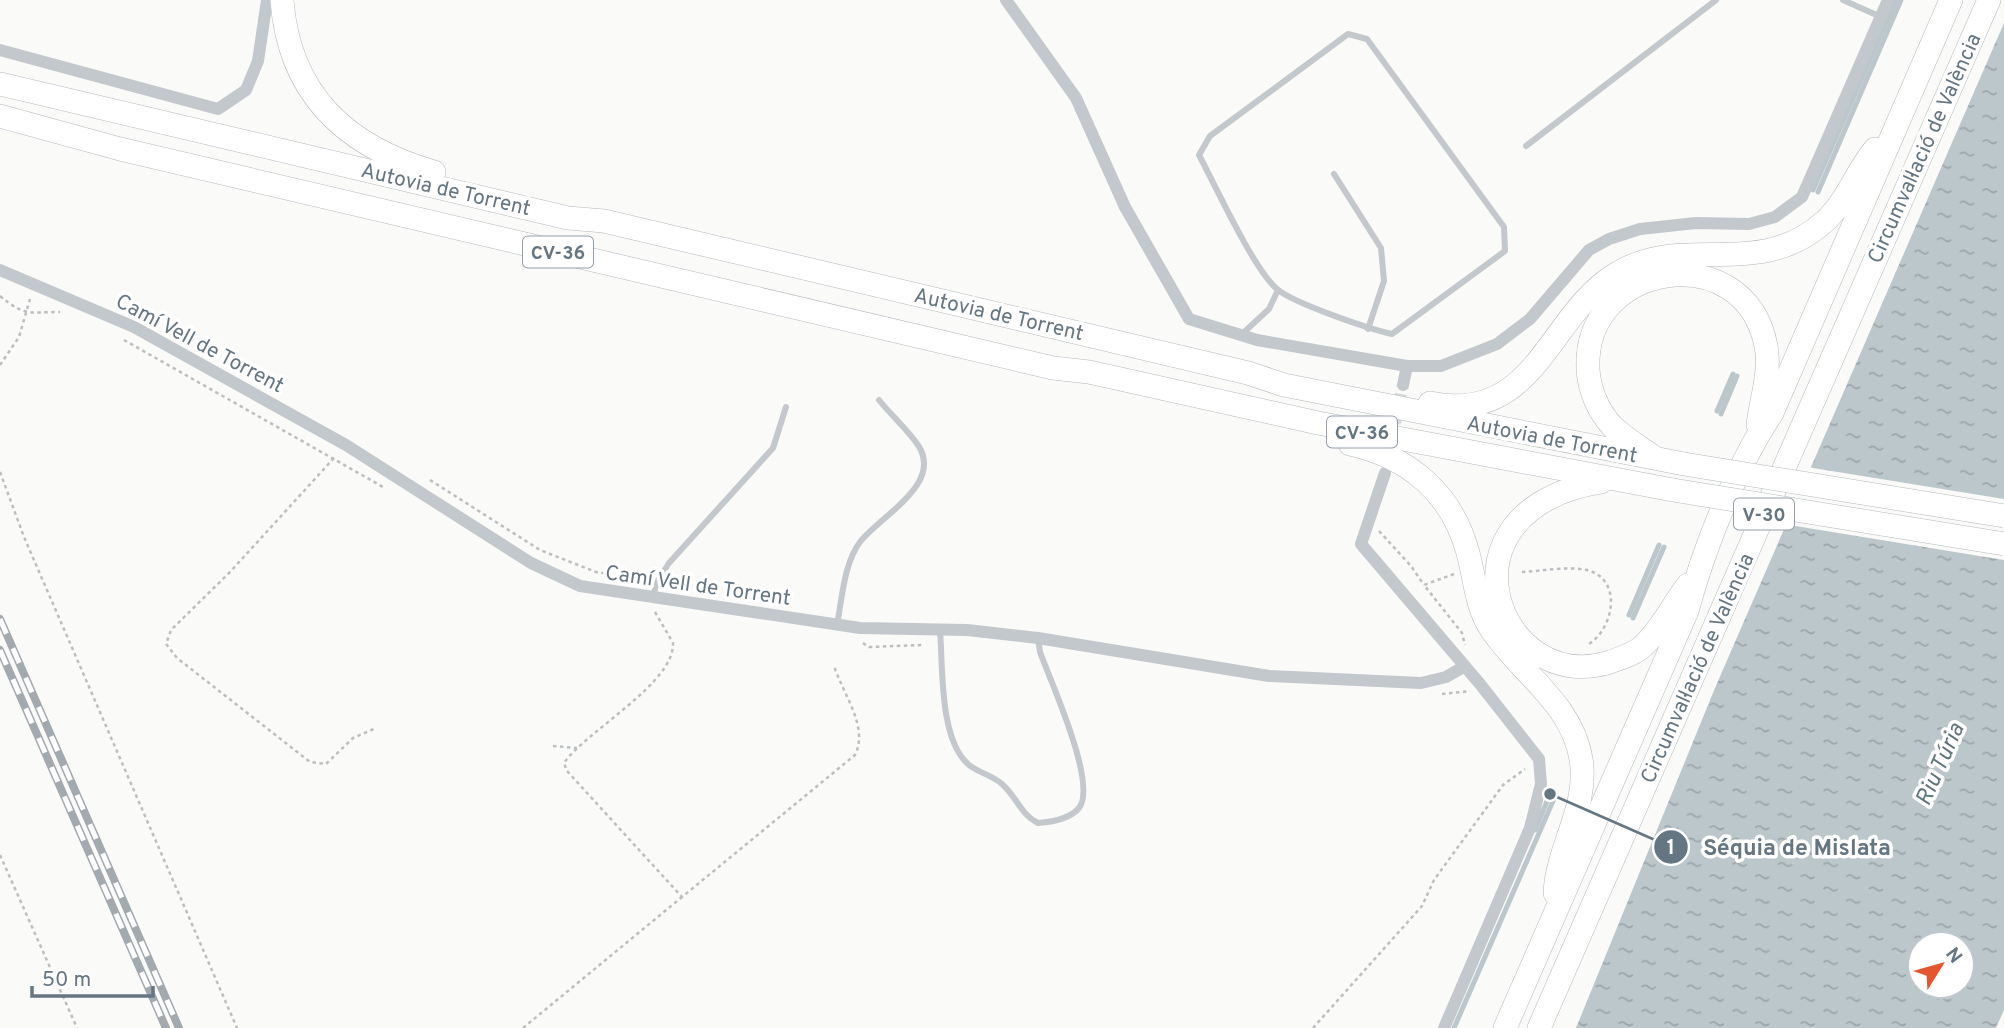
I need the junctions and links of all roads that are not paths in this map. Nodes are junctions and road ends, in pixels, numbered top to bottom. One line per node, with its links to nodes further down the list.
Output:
1 (267, 0): 10 (street)
2 (282, 0): 16 (highway)
3 (1006, 0): 20 (street)
4 (1716, 0): 14 (lane)
5 (1843, 0): 9 (lane)
6 (1888, 0): 9 (street)
7 (1951, 0): 13 (highway, Circumval·lació de València / V-30)
8 (1989, 0): 42 (highway, Circumval·lació de València / V-30)
9 (1881, 17): 21 (street)
10 (0, 50)
11 (0, 84): 16 (highway, Autovia de Torrent / CV-36)
12 (0, 116): 22 (highway, Autovia de Torrent / CV-36)
13 (1898, 121): 23 (highway); 27 (highway, Circumval·lació de València / V-30)
14 (1526, 146)
15 (1334, 174): 19 (lane)
16 (604, 221): 23 (highway, Autovia de Torrent / CV-36)
17 (0, 270): 34 (street, Camí Vell de Torrent)
18 (1278, 290): 19 (lane); 19 (lane); 20 (lane)
19 (1368, 329)
20 (1241, 335): 21 (street)
21 (1407, 366): 24 (street)
22 (1052, 368): 30 (highway, Autovia de Torrent / CV-36); 39 (highway)
23 (1248, 373): 28 (highway, Autovia de Torrent / CV-36)
24 (1403, 385)
25 (879, 400): 35 (lane)
26 (786, 407): 34 (lane)
27 (1756, 437): 28 (highway); 33 (highway, Circumval·lació de València / V-30)
28 (1659, 460): 31 (highway, Autovia de Torrent / CV-36, bridge)
29 (1385, 473): 38 (street)
30 (1615, 480): 32 (highway, Autovia de Torrent / CV-36, bridge); 33 (highway)
31 (2004, 516)
32 (2004, 544)
33 (1698, 572): 39 (highway, Circumval·lació de València / V-30)
34 (653, 598): 35 (street, Camí Vell de Torrent)
35 (837, 625): 36 (street, Camí Vell de Torrent)
36 (940, 630): 37 (street, Camí Vell de Torrent); 37 (lane)
37 (1038, 638): 38 (street, Camí Vell de Torrent)
38 (1465, 666): 40 (street)
39 (1554, 916): 41 (highway, Circumval·lació de València / V-30)
40 (1444, 1028)
41 (1505, 1028)
42 (1539, 1028)

